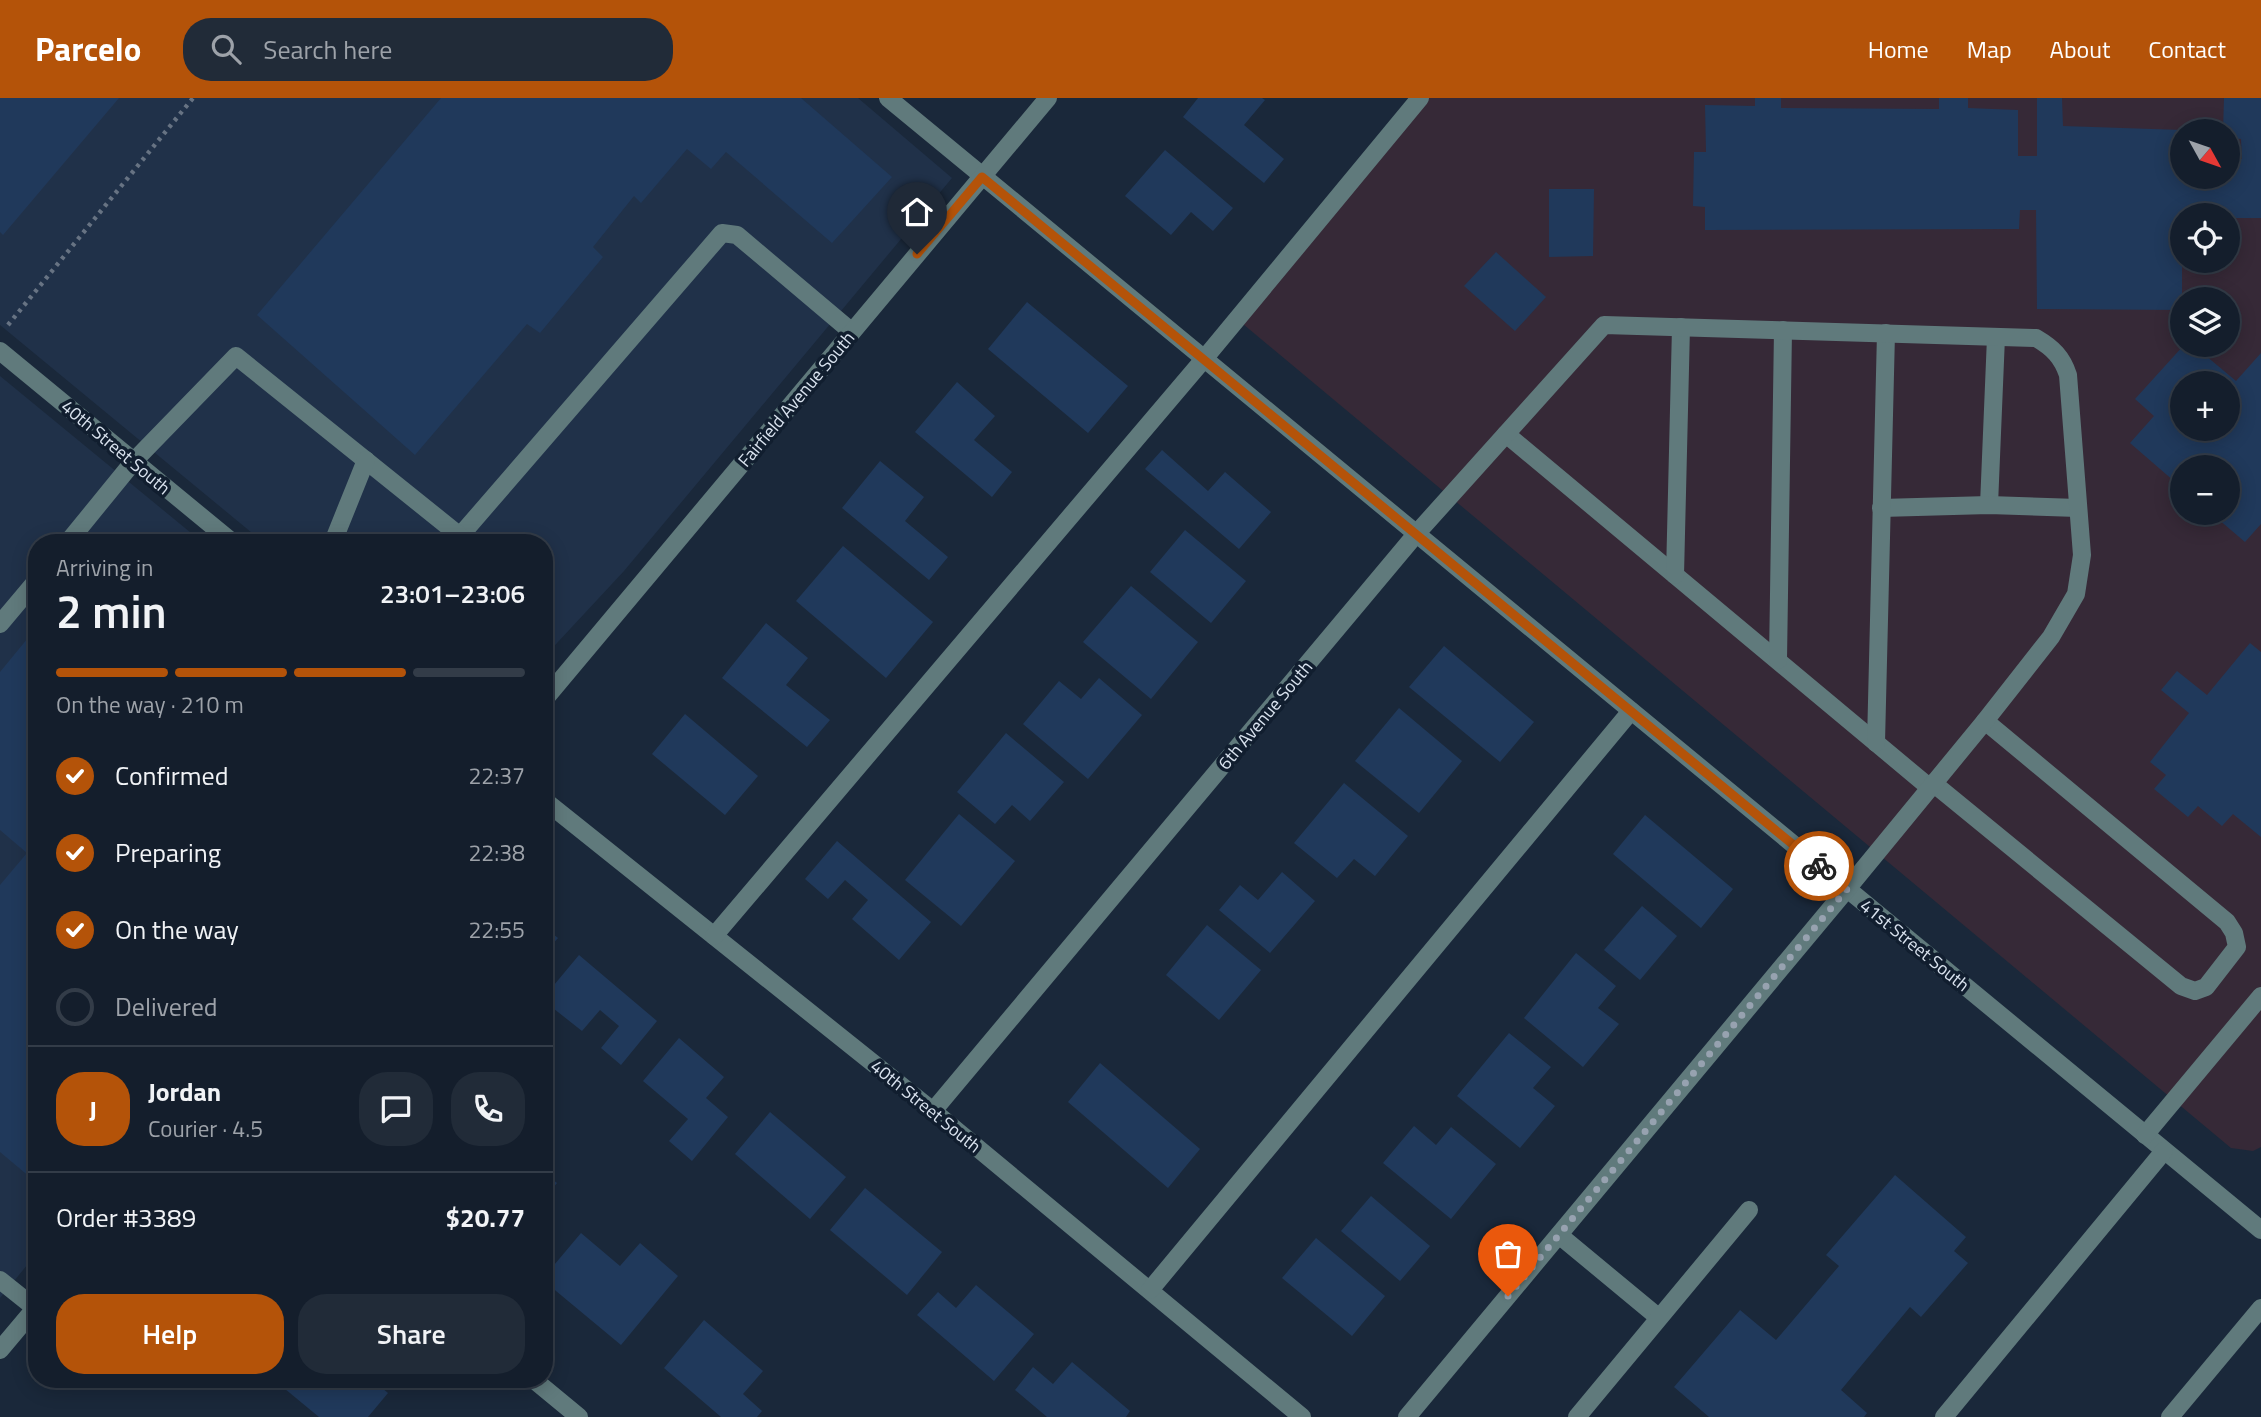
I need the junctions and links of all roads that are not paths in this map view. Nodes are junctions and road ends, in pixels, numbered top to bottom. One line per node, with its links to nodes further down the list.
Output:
1 (888, 98): 4 (street, 41st Street South)
2 (1048, 98): 4 (street, Fairfield Avenue South)
3 (1420, 98): 11 (street)
4 (982, 177): 7 (street, Fairfield Avenue South); 11 (street, 41st Street South)
5 (1681, 327): 6 (street); 12 (street, 6th Avenue South); 24 (street)
6 (1783, 330): 8 (street); 27 (street)
7 (852, 332): 23 (street); 28 (street, Fairfield Avenue South)
8 (1886, 333): 9 (street); 16 (street)
9 (1996, 337): 15 (street); 17 (street)
10 (0, 351): 14 (street, 40th Street South)
11 (1204, 359): 18 (street, 41st Street South); 35 (street)
12 (1506, 434): 18 (street, 6th Avenue South); 24 (street)
13 (366, 460): 14 (street); 21 (street); 22 (street)
14 (134, 461): 19 (street); 20 (street, 40th Street South)
15 (1989, 505): 16 (street); 17 (street)
16 (1881, 508): 31 (street)
17 (2078, 508): 30 (street)
18 (1416, 533): 29 (street, 41st Street South); 37 (street, 6th Avenue South)
19 (75, 534)
20 (222, 534)
21 (336, 534)
22 (452, 534)
23 (462, 534)
24 (1675, 575): 27 (street)
25 (28, 591): 26 (street)
26 (0, 624)
27 (1778, 660): 31 (street)
28 (553, 689)
29 (1631, 711): 34 (street, 41st Street South); 44 (street)
30 (1985, 721): 32 (street); 32 (street)
31 (1876, 743): 32 (street)
32 (1931, 785): 34 (street)
33 (553, 807): 35 (street, 40th Street South)
34 (1847, 889): 38 (street, 41st Street South); 42 (street)
35 (714, 936): 37 (street, 40th Street South)
36 (2261, 996): 38 (street)
37 (933, 1111): 44 (street, 40th Street South)
38 (2145, 1135): 39 (street, 41st Street South)
39 (2164, 1151): 41 (street, 41st Street South); 55 (street)
40 (1749, 1210): 48 (street)
41 (2261, 1230)
42 (1559, 1235): 48 (street); 53 (street)
43 (0, 1280): 45 (street)
44 (1150, 1290): 52 (street, 40th Street South)
45 (28, 1301)
46 (2261, 1308): 56 (street)
47 (28, 1317): 49 (street)
48 (1658, 1317): 54 (street)
49 (0, 1350)
50 (544, 1388): 51 (street)
51 (579, 1417)
52 (1302, 1417)
53 (1407, 1417)
54 (1577, 1417)
55 (1944, 1417)
56 (2170, 1417)

